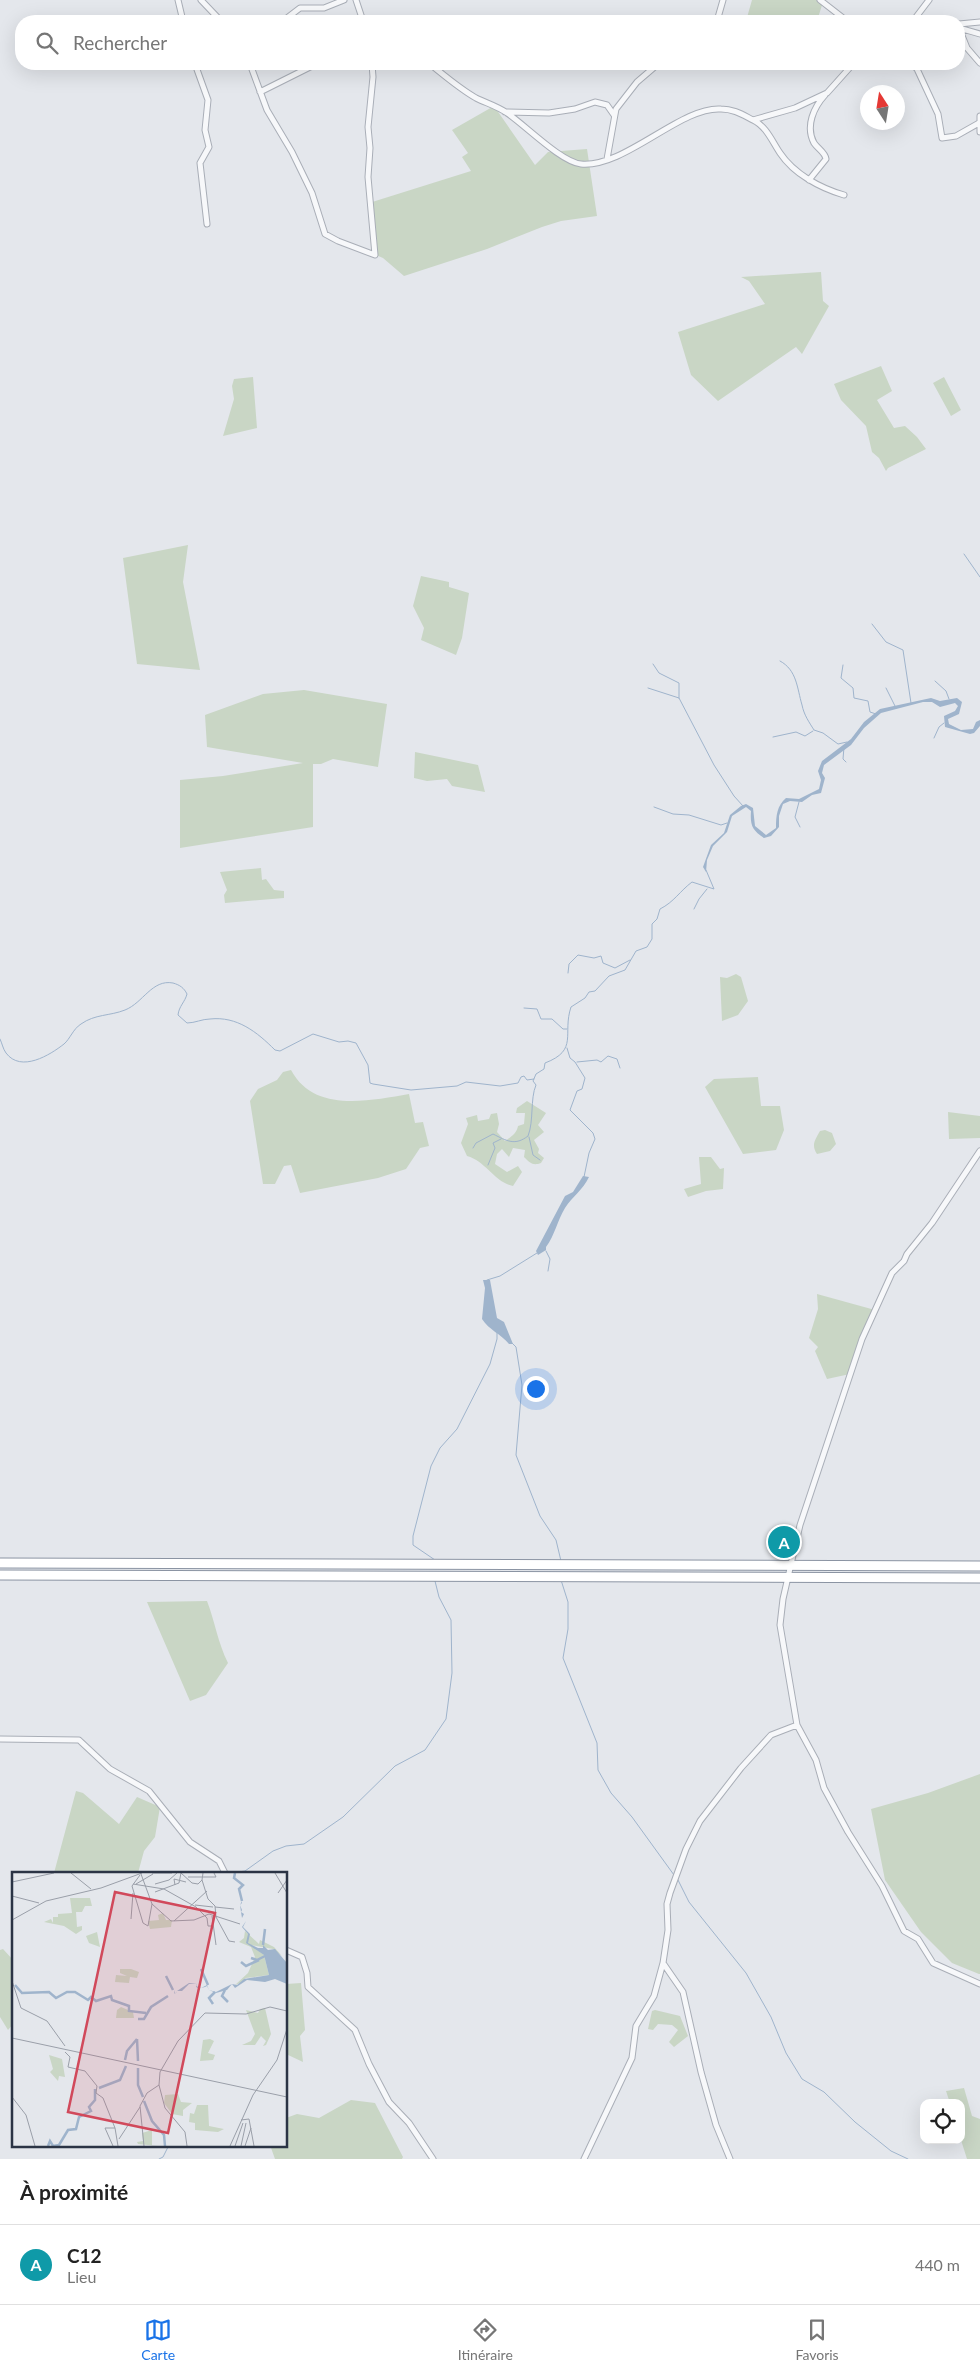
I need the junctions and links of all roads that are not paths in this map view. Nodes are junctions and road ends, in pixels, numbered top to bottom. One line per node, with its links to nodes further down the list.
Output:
1 (178, 0): 8 (street)
2 (201, 0): 9 (street)
3 (344, 0): 10 (street)
4 (356, 0): 11 (street)
5 (722, 0): 12 (street)
6 (820, 0): 13 (street)
7 (929, 0): 14 (street)
8 (182, 15)
9 (215, 15)
10 (291, 15)
11 (361, 15)
12 (718, 15)
13 (839, 15)
14 (918, 15)
15 (980, 22): 16 (street)
16 (965, 26)
17 (965, 29): 18 (street)
18 (980, 34)
19 (965, 43): 20 (street)
20 (980, 63)
21 (197, 70): 40 (street)
22 (252, 70): 29 (street)
23 (304, 70): 29 (street)
24 (372, 70): 29 (street)
25 (438, 70): 31 (street)
26 (651, 70): 32 (street)
27 (847, 70): 30 (street)
28 (917, 70): 35 (street)
29 (260, 92)
30 (827, 93): 34 (street); 38 (street)
31 (505, 112): 32 (street); 37 (street)
32 (614, 115): 37 (street)
33 (980, 116): 35 (street)
34 (753, 120): 37 (street); 38 (street)
35 (980, 123): 36 (street)
36 (980, 132)
37 (608, 159)
38 (809, 180): 39 (street)
39 (844, 195)
40 (207, 224)
41 (980, 1151): 45 (street)
42 (0, 1563): 43 (highway)
43 (980, 1566)
44 (0, 1575): 45 (highway)
45 (788, 1578): 46 (highway); 47 (street)
46 (980, 1578)
47 (797, 1725): 51 (street); 52 (street)
48 (0, 1739): 49 (street)
49 (225, 1872)
50 (288, 1951): 53 (street)
51 (663, 1963): 54 (street); 55 (street)
52 (980, 1984)
53 (433, 2159)
54 (584, 2159)
55 (730, 2159)

